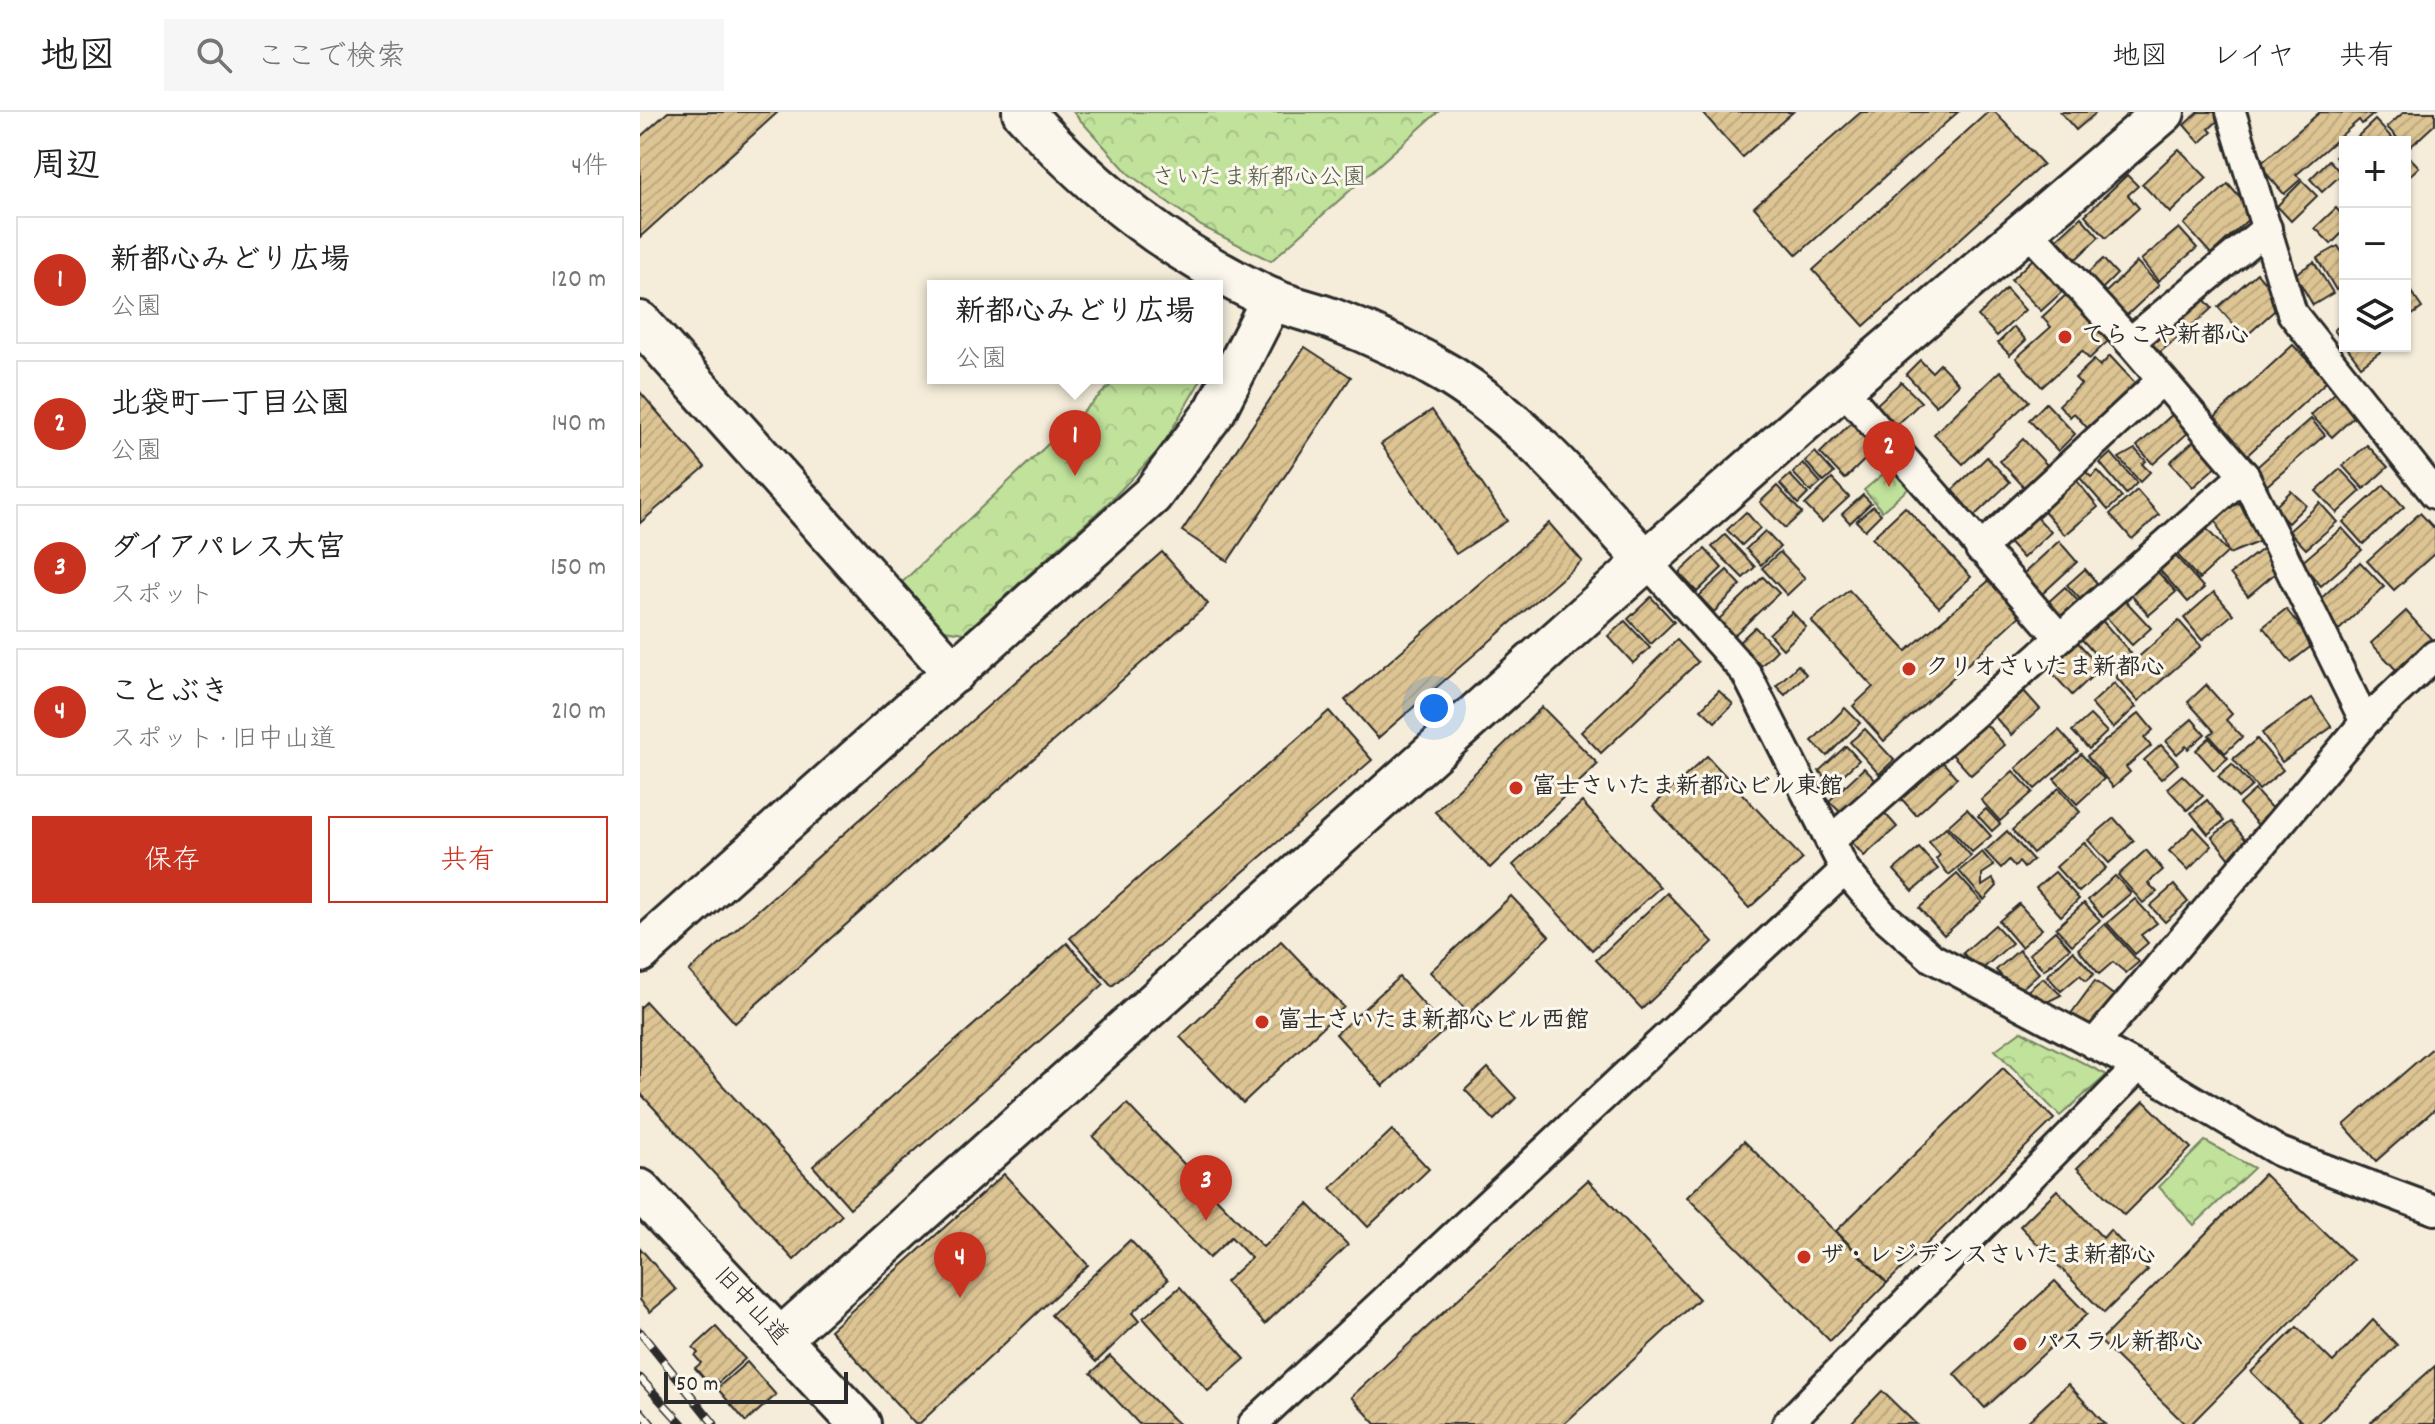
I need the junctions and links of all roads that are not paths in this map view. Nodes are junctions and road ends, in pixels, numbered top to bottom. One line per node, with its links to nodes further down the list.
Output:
1 (1023, 112): 6 (street)
2 (2164, 112): 5 (street)
3 (2231, 112): 4 (street)
4 (2267, 228): 8 (street); 12 (street)
5 (2027, 230): 8 (street); 10 (street)
6 (1272, 299): 14 (street); 17 (street)
7 (640, 322): 17 (street)
8 (2130, 342): 9 (street)
9 (2162, 380): 11 (street); 13 (street)
10 (1842, 388): 13 (street); 14 (street)
11 (2244, 475): 15 (street); 18 (street)
12 (2435, 494)
13 (1980, 549): 15 (street)
14 (1646, 561): 19 (street); 26 (street)
15 (2059, 637): 19 (street)
16 (2435, 655): 18 (street)
17 (954, 673): 21 (street)
18 (2365, 722): 22 (street)
19 (1830, 841): 20 (street)
20 (1845, 870): 22 (street); 28 (street)
21 (640, 952)
22 (2094, 1044): 23 (street)
23 (2138, 1067): 25 (street); 29 (street)
24 (640, 1190): 26 (street, 旧中山道)
25 (2435, 1210)
26 (780, 1339): 27 (street, 旧中山道)
27 (860, 1424)
28 (1253, 1424)
29 (1787, 1424)

